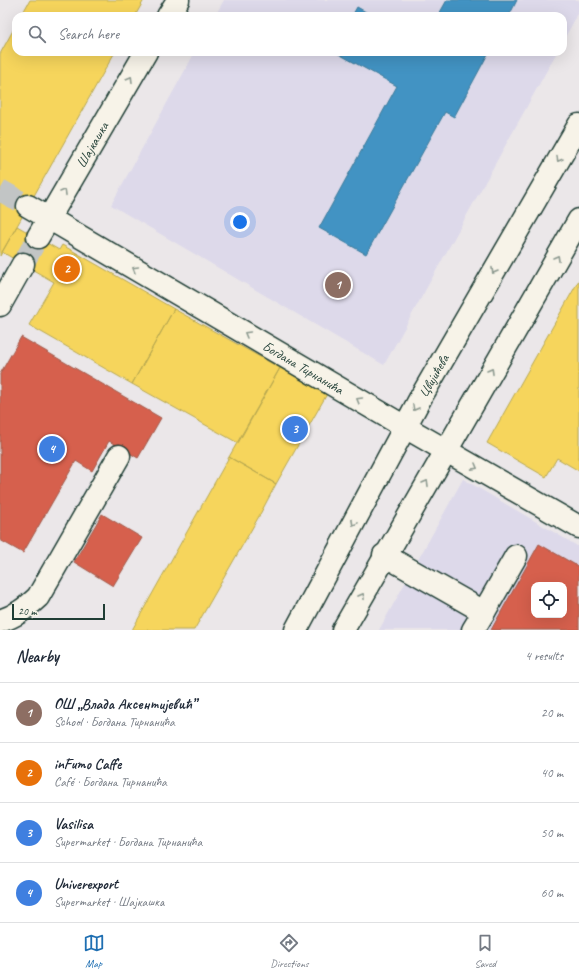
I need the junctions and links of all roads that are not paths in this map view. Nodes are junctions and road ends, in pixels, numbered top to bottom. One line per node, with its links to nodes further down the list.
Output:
1 (178, 0): 2 (street)
2 (170, 12)
3 (144, 56): 6 (street, Шајкашка, one-way to 3)
4 (579, 125): 11 (street, Цвијићева, one-way to 11)
5 (28, 206): 6 (street, Богдана Тирнанића)
6 (49, 218): 8 (street, Шајкашка); 11 (street, Богдана Тирнанића, one-way to 6)
7 (579, 220): 12 (street, one-way to 7)
8 (38, 237)
9 (23, 264): 10 (street)
10 (0, 305)
11 (405, 427): 12 (street, Богдана Тирнанића); 19 (street, Цвијићева, one-way to 19)
12 (445, 451): 14 (street, Богдана Тирнанића, one-way to 14); 15 (street, one-way to 12)
13 (119, 456): 17 (street)
14 (579, 527)
15 (384, 556): 18 (street); 20 (street, one-way to 15)
16 (516, 556): 18 (street)
17 (0, 621)
18 (479, 621)
19 (296, 630)
20 (342, 630)

